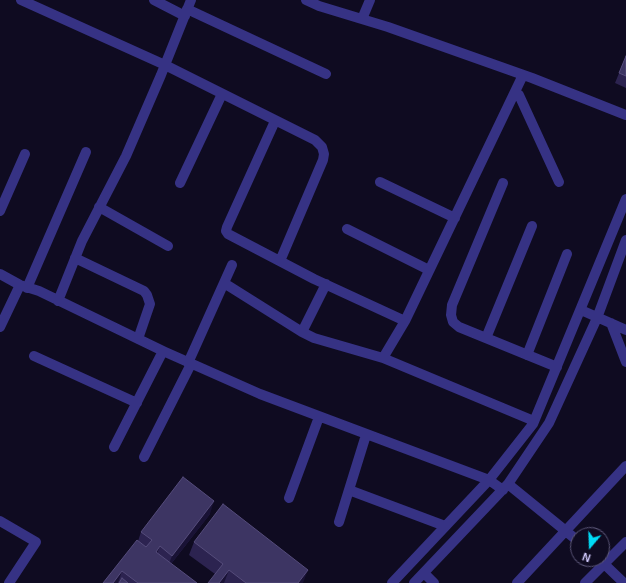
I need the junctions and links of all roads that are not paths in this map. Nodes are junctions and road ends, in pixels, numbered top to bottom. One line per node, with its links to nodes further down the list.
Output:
1 (21, 0): 7 (street)
2 (154, 0): 5 (street)
3 (306, 0): 6 (street)
4 (370, 0): 6 (street)
5 (188, 8): 7 (street); 8 (street)
6 (362, 19): 9 (street)
7 (165, 65): 11 (street); 21 (street)
8 (326, 74)
9 (523, 75): 10 (street); 12 (street)
10 (515, 92): 17 (street); 23 (street)
11 (222, 94): 13 (street); 18 (street)
12 (626, 116)
13 (275, 121): 30 (street); 30 (street)
14 (86, 152): 36 (street)
15 (25, 154): 22 (street)
16 (380, 182): 23 (street)
17 (559, 182)
18 (180, 183)
19 (503, 183): 45 (street)
20 (626, 199): 38 (street)
21 (99, 207): 27 (street); 29 (street)
22 (0, 210)
23 (454, 218): 32 (street)
24 (532, 226): 45 (street)
25 (347, 230): 32 (street)
26 (626, 240): 39 (street)
27 (168, 246)
28 (567, 254): 48 (street)
29 (75, 258): 37 (street); 46 (street)
30 (280, 261): 35 (street)
31 (232, 265): 34 (street)
32 (429, 270): 40 (street)
33 (0, 274): 36 (street)
34 (224, 283): 44 (street); 52 (street)
35 (326, 284): 40 (street); 44 (street)
36 (24, 286): 37 (street); 42 (street)
37 (58, 301): 46 (street)
38 (581, 310): 39 (street); 53 (street)
39 (597, 318): 41 (street); 62 (street)
40 (405, 321): 50 (street)
41 (611, 324): 43 (street); 51 (street)
42 (0, 327)
43 (626, 330)
44 (302, 332): 50 (street)
45 (486, 338): 48 (street)
46 (138, 340): 47 (street)
47 (163, 351): 52 (street); 54 (street)
48 (527, 355): 53 (street)
49 (34, 356): 54 (street)
50 (383, 358): 56 (street)
51 (626, 362)
52 (189, 363): 55 (street); 59 (street)
53 (557, 367): 56 (street)
54 (137, 403): 58 (street)
55 (319, 417): 57 (street); 64 (street)
56 (534, 421): 61 (street)
57 (366, 435): 61 (street); 63 (street)
58 (114, 447)
59 (144, 457)
60 (626, 466): 68 (street)
61 (489, 480): 62 (street); 67 (street)
62 (506, 487): 68 (street); 74 (street)
63 (349, 490): 66 (street); 67 (street)
64 (289, 498)
65 (0, 521): 75 (street)
66 (339, 522)
67 (445, 526): 76 (street)
68 (566, 531): 69 (street); 79 (street)
69 (570, 534)
70 (626, 542): 71 (street)
71 (610, 555)
72 (598, 567): 80 (street)
73 (607, 567): 81 (street)
74 (424, 573): 77 (street); 78 (street)
75 (9, 583)
76 (392, 583)
77 (414, 583)
78 (434, 583)
79 (517, 583)
80 (585, 583)
81 (624, 583)

